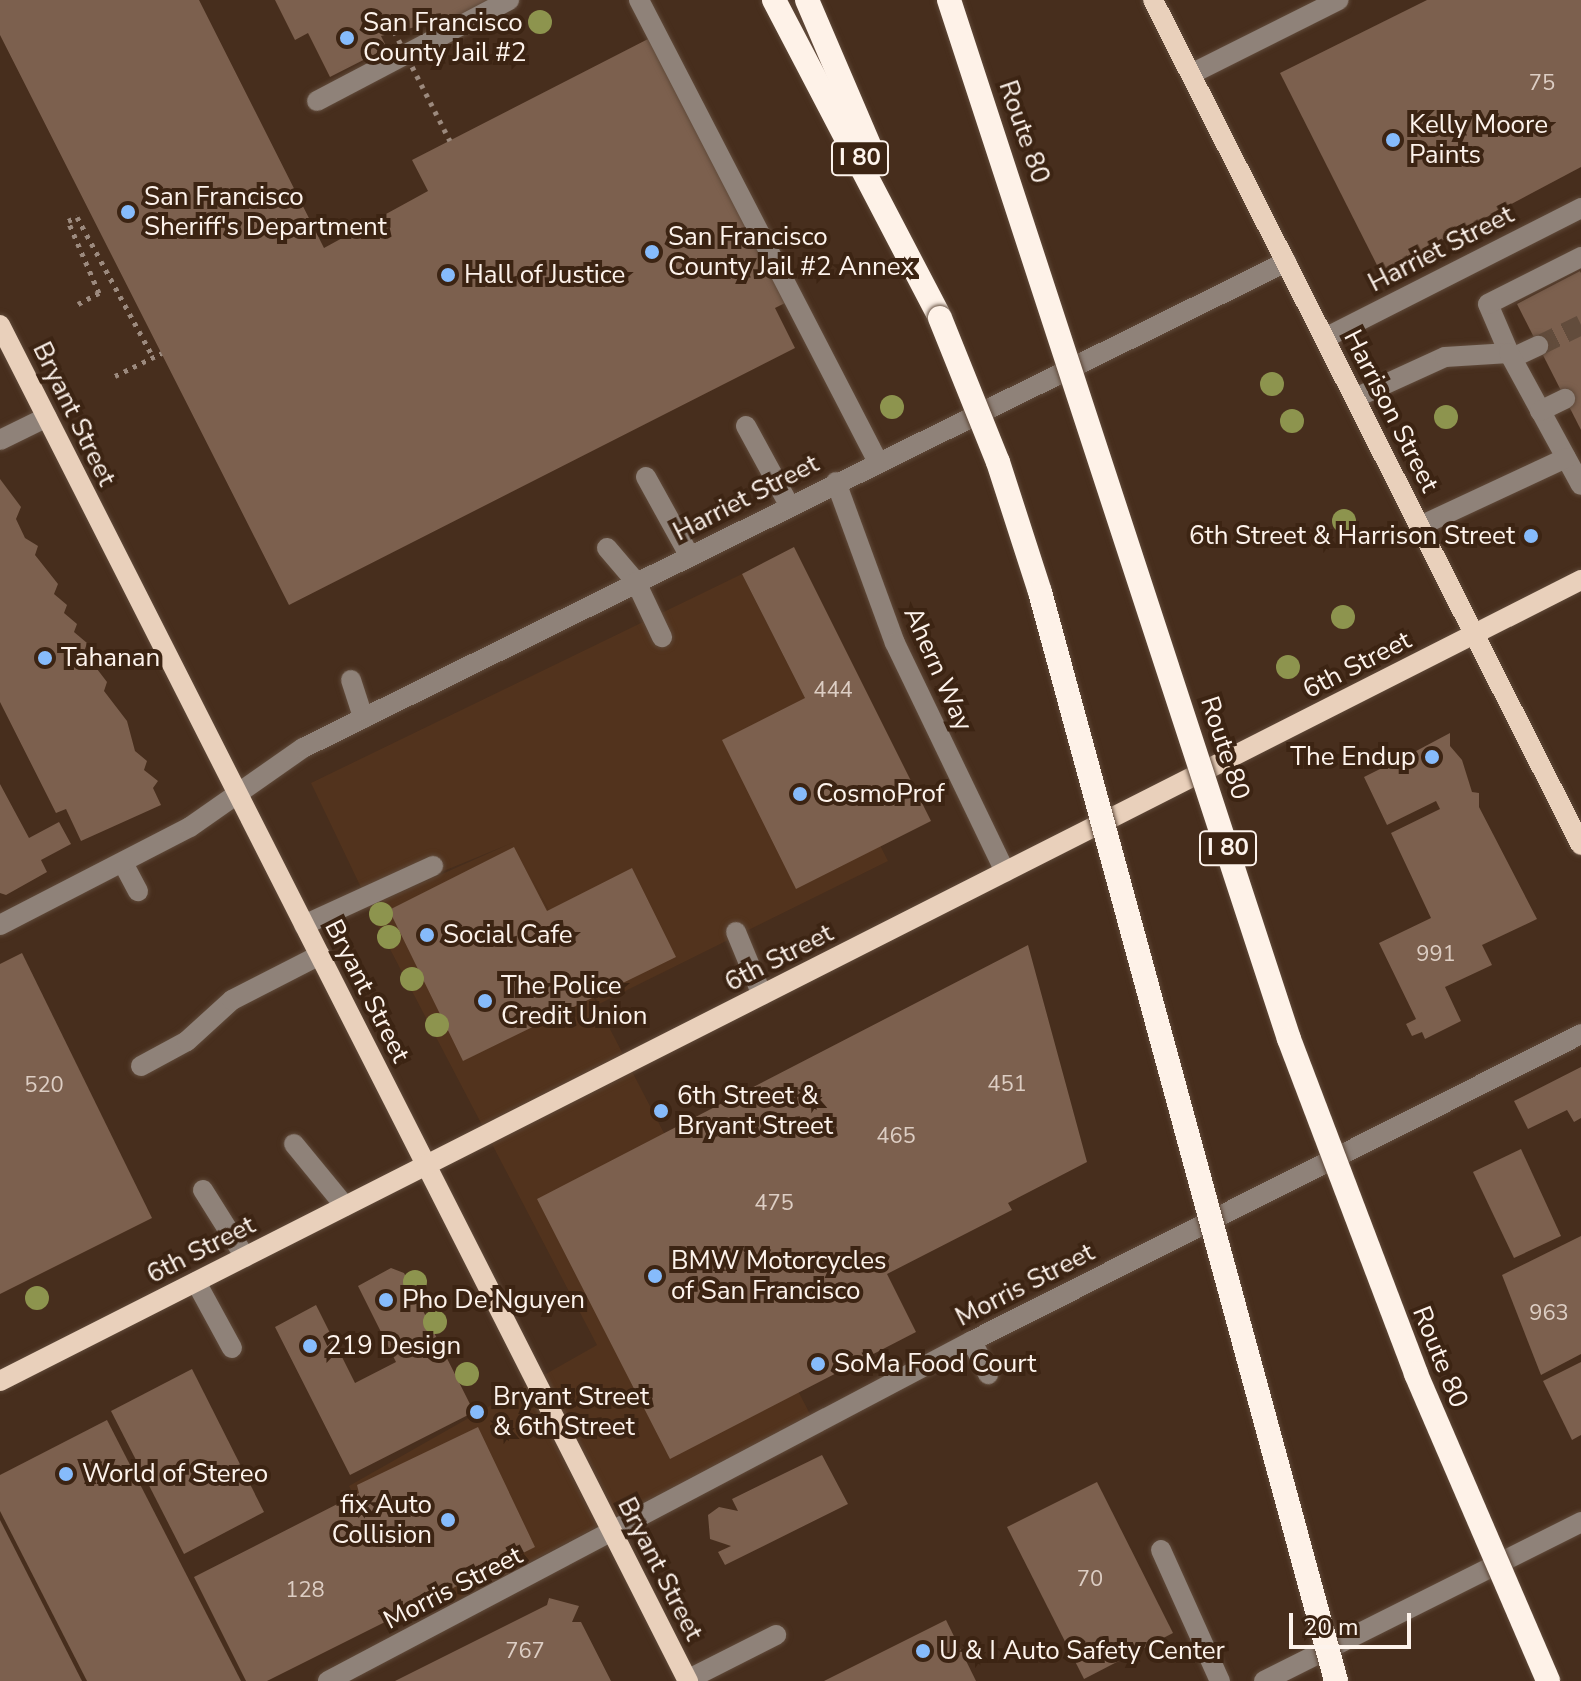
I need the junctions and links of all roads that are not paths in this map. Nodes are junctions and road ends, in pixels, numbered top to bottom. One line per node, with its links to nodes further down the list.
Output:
1 (509, 0): 9 (street)
2 (639, 0): 24 (street)
3 (774, 0): 13 (highway, I 80)
4 (807, 0): 13 (highway)
5 (949, 0): 70 (highway, Route 80 / I 80, bridge)
6 (1153, 0): 8 (main road, Harrison Street)
7 (1339, 0): 8 (street)
8 (1191, 74): 12 (main road, Harrison Street)
9 (317, 101)
10 (1581, 208): 15 (street, Harriet Street)
11 (1581, 257): 17 (street)
12 (1286, 262): 15 (main road, Harrison Street); 24 (street, Harriet Street)
13 (940, 318): 69 (highway, I 80, bridge)
14 (0, 325): 21 (main road, Bryant Street)
15 (1325, 338): 18 (main road, Harrison Street)
16 (1538, 346): 17 (street)
17 (1511, 355): 18 (street); 20 (street)
18 (1355, 398): 29 (main road, Harrison Street)
19 (1565, 399): 20 (street)
20 (1540, 411): 25 (street)
21 (47, 417): 23 (street); 38 (main road, Bryant Street)
22 (746, 426): 28 (street)
23 (0, 440)
24 (878, 462): 27 (street, Harriet Street)
25 (1575, 470): 29 (street)
26 (646, 477): 31 (street)
27 (836, 482): 28 (street, Harriet Street); 42 (street, Ahern Way)
28 (789, 505): 31 (street, Harriet Street)
29 (1420, 526): 34 (main road, Harrison Street)
30 (607, 548): 33 (street)
31 (689, 555): 33 (street, Harriet Street)
32 (1581, 580): 34 (main road, 6th Street)
33 (636, 582): 35 (street); 37 (street, Harriet Street)
34 (1475, 635): 39 (main road, Harrison Street); 42 (main road, 6th Street)
35 (662, 637)
36 (351, 680): 37 (street)
37 (363, 718): 38 (street, Harriet Street)
38 (238, 795): 40 (street, Harriet Street); 45 (main road, Bryant Street)
39 (1581, 845)
40 (123, 863): 43 (street); 44 (street, Harriet Street)
41 (433, 866): 45 (street)
42 (1005, 872): 48 (main road, 6th Street)
43 (138, 891)
44 (0, 925)
45 (304, 925): 47 (main road, Bryant Street)
46 (736, 932): 48 (street)
47 (320, 955): 50 (street); 52 (main road, Bryant Street)
48 (762, 995): 52 (main road, 6th Street)
49 (1581, 1034): 57 (street, Morris Street)
50 (141, 1066)
51 (294, 1144): 54 (street)
52 (426, 1165): 54 (main road, 6th Street); 62 (main road, Bryant Street)
53 (203, 1190): 55 (street)
54 (345, 1206): 55 (main road, 6th Street)
55 (245, 1257): 56 (main road, 6th Street)
56 (196, 1282): 58 (street); 60 (main road, 6th Street)
57 (972, 1341): 59 (street); 62 (street, Morris Street)
58 (232, 1348)
59 (988, 1374)
60 (0, 1381)
61 (1581, 1522): 68 (street)
62 (612, 1531): 65 (main road, Bryant Street); 66 (street, Morris Street)
63 (1161, 1550): 67 (street)
64 (776, 1635): 65 (street)
65 (688, 1680)
66 (328, 1681)
67 (1220, 1681)
68 (1264, 1681)
69 (1336, 1681)
70 (1548, 1681)

